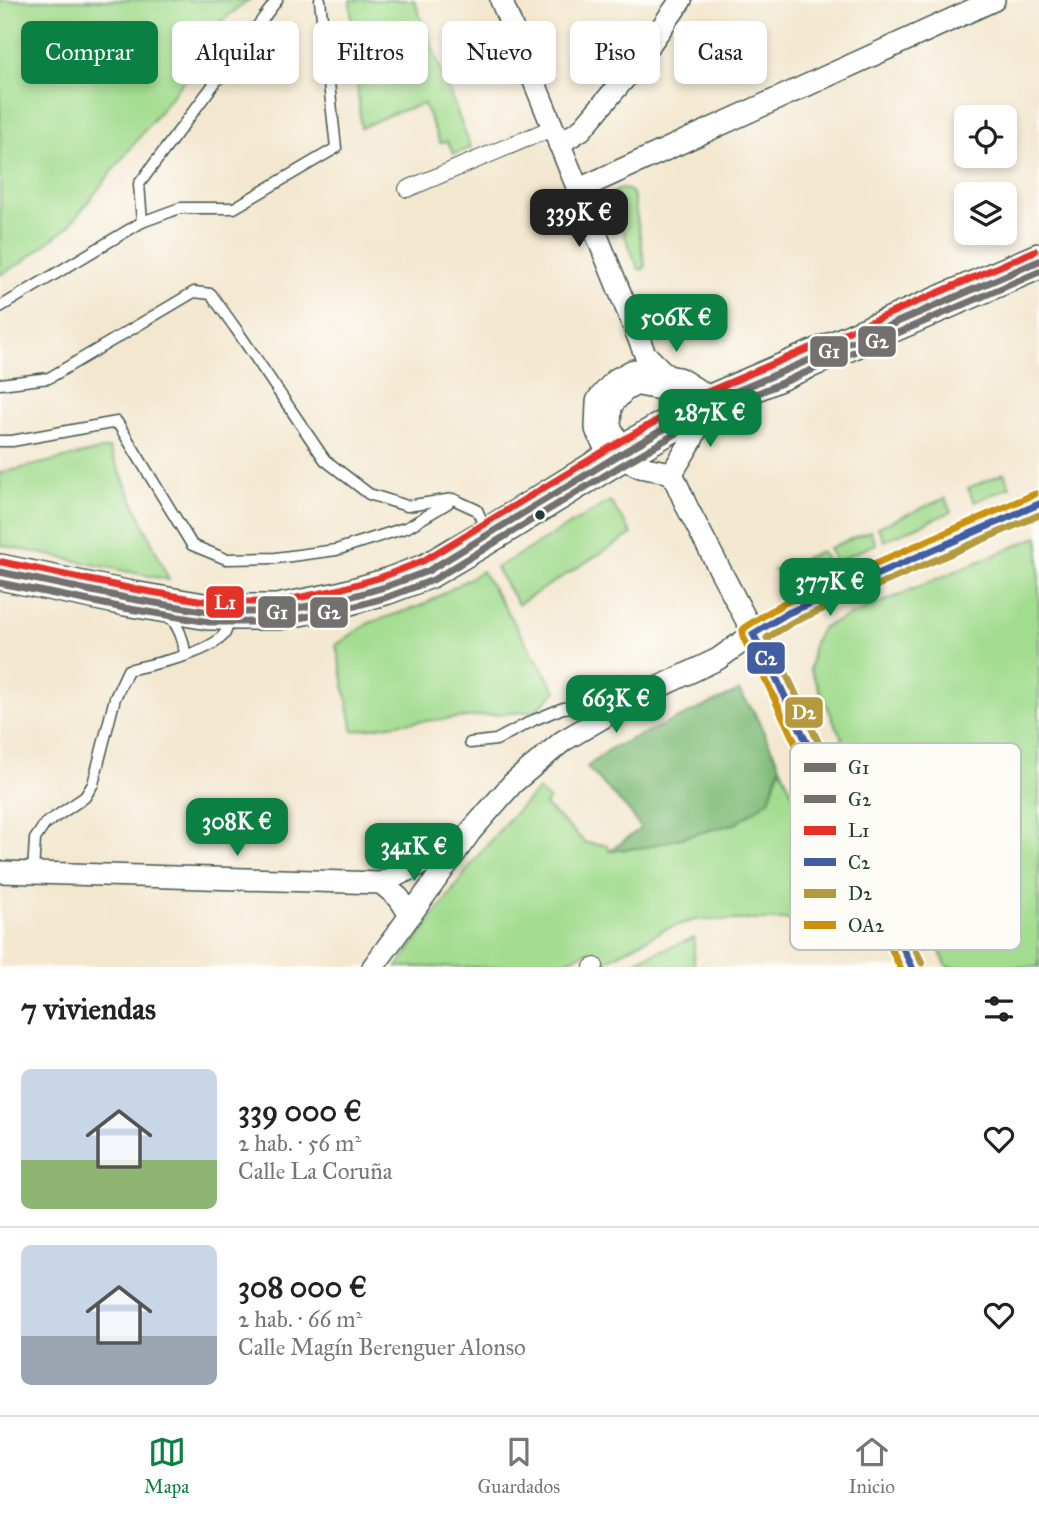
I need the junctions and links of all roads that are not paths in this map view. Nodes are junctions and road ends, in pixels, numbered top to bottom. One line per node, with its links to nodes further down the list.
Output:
1 (277, 0): 9 (lane)
2 (320, 0): 9 (lane)
3 (501, 0): 6 (street)
4 (681, 0): 6 (street)
5 (995, 0): 8 (street)
6 (556, 136): 7 (street); 8 (street)
7 (407, 189)
8 (577, 190): 12 (street)
9 (142, 222): 11 (lane)
10 (1039, 261): 14 (highway)
11 (0, 307)
12 (640, 365): 14 (highway); 16 (highway)
13 (0, 384): 18 (lane)
14 (707, 404): 16 (highway); 17 (street)
15 (0, 441): 18 (lane)
16 (617, 456): 17 (street); 20 (highway)
17 (672, 473): 24 (street)
18 (453, 499): 20 (lane)
19 (1039, 504): 24 (street)
20 (489, 535): 23 (highway)
21 (0, 572): 22 (highway)
22 (157, 603): 23 (highway); 25 (lane)
23 (230, 612): 25 (lane)
24 (753, 634): 26 (street); 28 (street)
25 (185, 655): 31 (lane)
26 (612, 713): 27 (lane); 29 (street)
27 (470, 743)
28 (807, 743)
29 (471, 831): 32 (street); 33 (street)
30 (0, 872): 31 (street)
31 (33, 873): 32 (street)
32 (381, 883): 33 (street)
33 (410, 915): 35 (street)
34 (904, 950): 36 (street)
35 (373, 967)
36 (912, 967)

